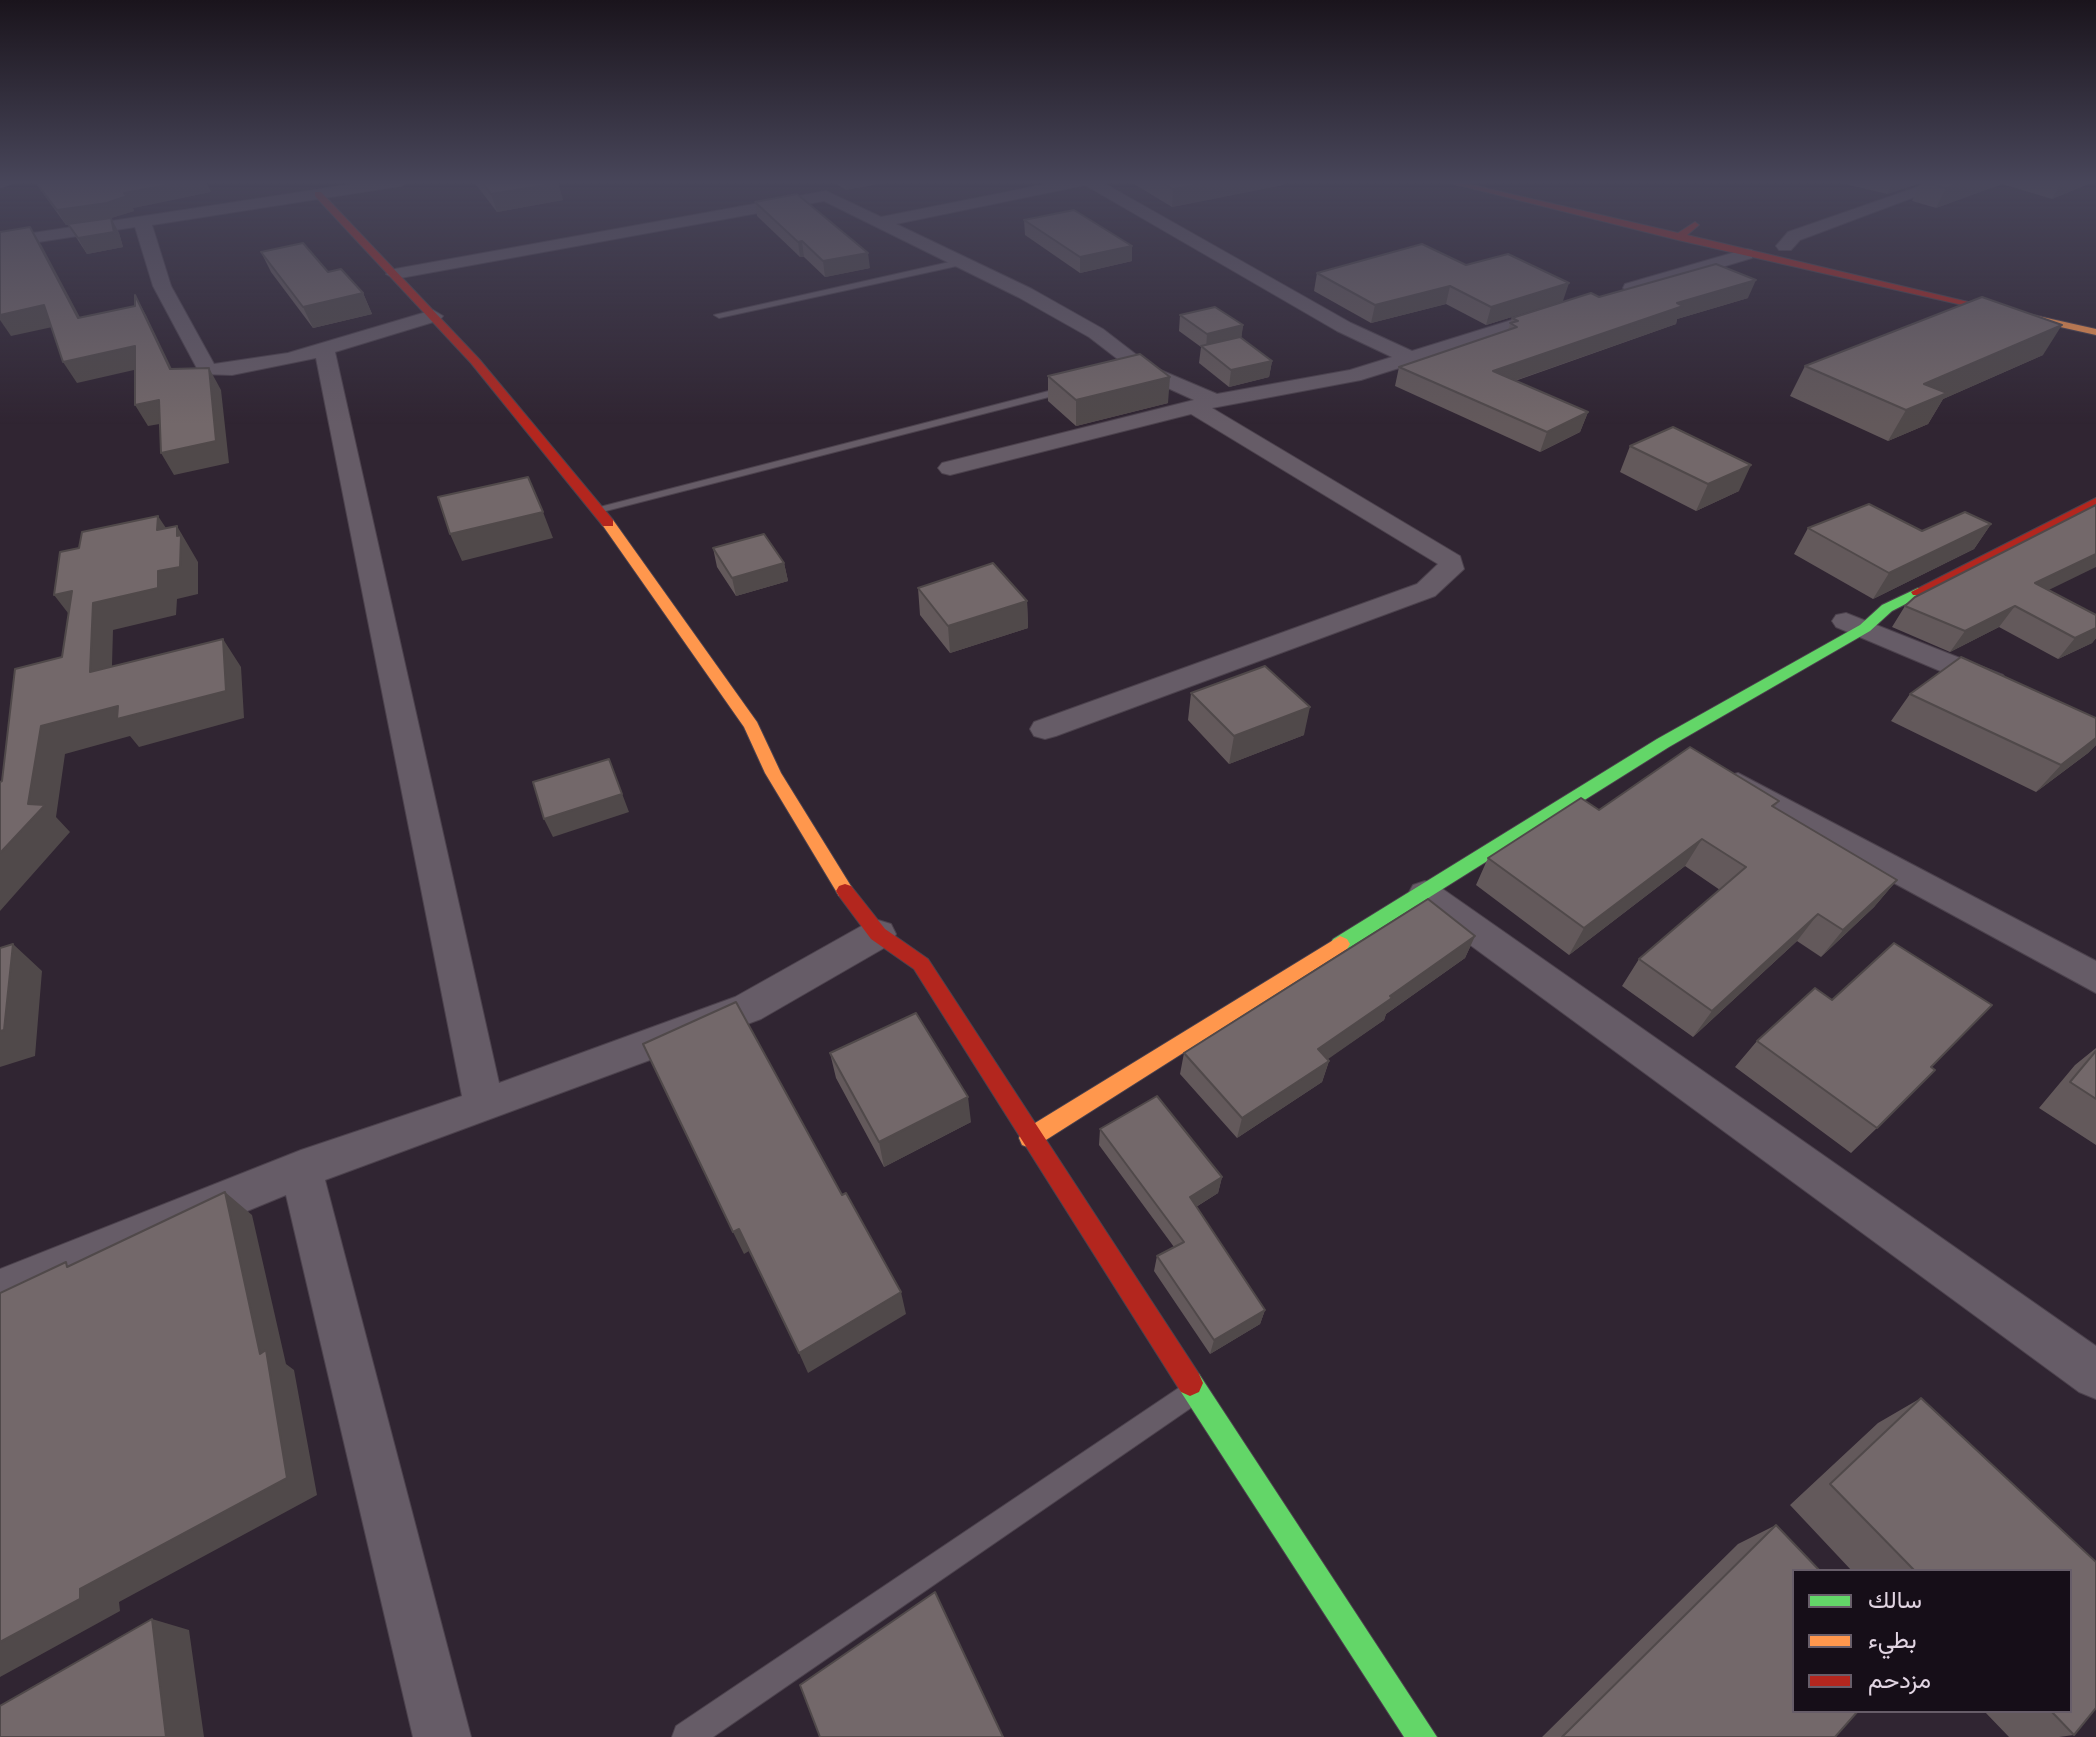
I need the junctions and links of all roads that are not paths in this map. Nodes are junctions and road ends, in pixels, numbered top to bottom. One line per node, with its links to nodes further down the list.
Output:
1 (155, 262): 16 (street)
2 (384, 262): 9 (main road)
3 (461, 262): 9 (street)
4 (963, 262): 12 (lane); 19 (street)
5 (1229, 262): 17 (street)
6 (1720, 262): 10 (street)
7 (1782, 262): 15 (main road)
8 (1857, 262): 13 (main road)
9 (395, 274): 14 (main road)
10 (1608, 296)
11 (1578, 306): 17 (street)
12 (719, 315)
13 (2096, 315)
14 (433, 316): 16 (street); 22 (main road)
15 (2096, 332)
16 (324, 348): 30 (street)
17 (1412, 359): 19 (street)
18 (1083, 385): 22 (lane)
19 (1205, 404): 20 (street); 25 (street)
20 (950, 468)
21 (2096, 502): 23 (main road)
22 (598, 509): 28 (main road)
23 (1856, 624): 24 (street); 26 (main road)
24 (2024, 695)
25 (1045, 729)
26 (1686, 756): 27 (main road); 29 (street)
27 (1425, 894): 31 (main road); 34 (street)
28 (878, 934): 30 (street); 31 (main road)
29 (2087, 965)
30 (484, 1106): 32 (street)
31 (1030, 1138): 35 (main road)
32 (301, 1169): 33 (street); 36 (street)
33 (0, 1291)
34 (2096, 1375)
35 (1195, 1390): 37 (lane); 38 (main road)
36 (442, 1737)
37 (687, 1737)
38 (1422, 1737)

